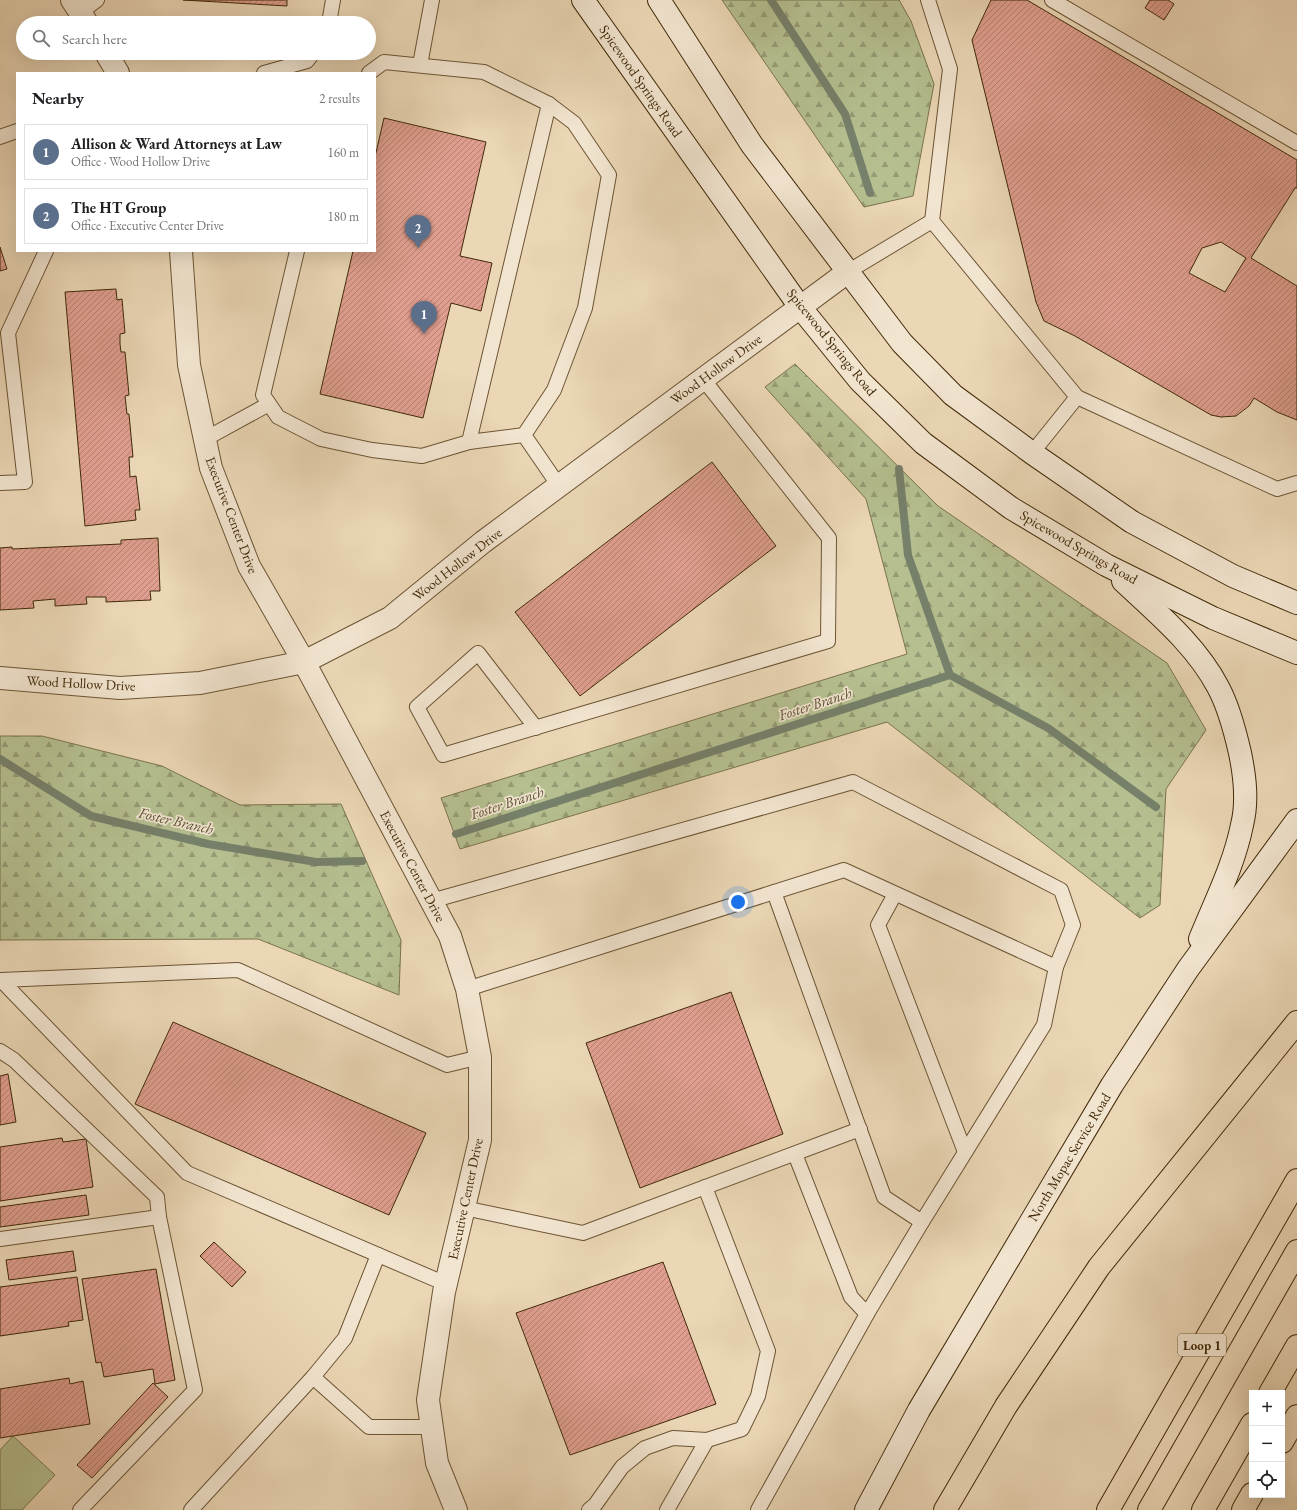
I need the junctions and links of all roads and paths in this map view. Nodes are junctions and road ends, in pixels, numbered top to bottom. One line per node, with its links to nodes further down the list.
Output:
1 (333, 0): 7 (lane)
2 (432, 0): 10 (lane)
3 (583, 0): 23 (main road, Spicewood Springs Road)
4 (659, 0): 22 (main road)
5 (928, 0): 18 (lane)
6 (1052, 0): 17 (lane)
7 (330, 16)
8 (110, 60): 11 (main road)
9 (308, 60): 12 (lane)
10 (420, 65): 13 (lane); 14 (lane)
11 (117, 72)
12 (268, 72)
13 (370, 72)
14 (549, 104): 28 (lane); 30 (lane)
15 (16, 131): 16 (lane)
16 (0, 137)
17 (1297, 143)
18 (932, 221): 22 (lane); 26 (lane)
19 (45, 252): 24 (lane)
20 (181, 252): 29 (main road, Executive Center Drive)
21 (297, 252): 27 (lane)
22 (848, 271): 23 (main road, Wood Hollow Drive); 31 (main road)
23 (800, 307): 25 (main road, Wood Hollow Drive); 35 (main road, Spicewood Springs Road)
24 (4, 334): 32 (lane)
25 (703, 379): 34 (main road, Wood Hollow Drive); 40 (lane)
26 (1077, 397): 31 (lane); 33 (lane)
27 (269, 404): 29 (lane); 30 (lane)
28 (524, 435): 30 (lane); 34 (lane)
29 (205, 439): 38 (main road, Executive Center Drive)
30 (469, 442)
31 (1032, 453): 36 (main road)
32 (0, 483)
33 (1297, 483)
34 (559, 486): 38 (main road, Wood Hollow Drive)
35 (1106, 565): 37 (main road, Spicewood Springs Road); 46 (main road)
36 (1297, 603)
37 (1297, 653)
38 (304, 662): 39 (main road, Wood Hollow Drive); 44 (main road, Executive Center Drive)
39 (0, 678)
40 (536, 728): 40 (lane)
41 (1297, 820): 46 (main road, North Mopac Service Road)
42 (774, 892): 43 (lane); 47 (lane); 51 (lane)
43 (896, 894): 45 (lane); 52 (lane)
44 (431, 901): 45 (lane); 47 (main road, Executive Center Drive)
45 (1056, 967): 52 (lane)
46 (1188, 970): 79 (main road, North Mopac Service Road)
47 (467, 989): 50 (main road, Executive Center Drive)
48 (1297, 1022): 80 (highway)
49 (0, 1051): 57 (lane)
50 (480, 1056): 56 (main road, Executive Center Drive); 61 (lane)
51 (860, 1129): 53 (lane); 58 (lane)
52 (965, 1152): 58 (lane)
53 (795, 1154): 55 (lane); 63 (lane)
54 (1297, 1180): 81 (highway, Loop 1)
55 (705, 1187): 56 (lane); 71 (lane)
56 (464, 1208): 62 (main road, Executive Center Drive)
57 (159, 1217): 59 (lane); 73 (lane)
58 (922, 1222): 63 (lane)
59 (0, 1239)
60 (1297, 1252): 82 (highway)
61 (378, 1255): 62 (lane); 65 (lane)
62 (446, 1284): 69 (main road, Executive Center Drive)
63 (867, 1314): 78 (lane)
64 (1297, 1346): 66 (highway)
65 (313, 1377): 69 (lane); 74 (lane)
66 (1272, 1390)
67 (1297, 1416): 70 (highway)
68 (1251, 1426): 83 (highway)
69 (431, 1427): 75 (main road, Executive Center Drive)
70 (1285, 1437)
71 (707, 1440): 76 (lane); 77 (lane)
72 (1250, 1498): 84 (highway)
73 (80, 1510)
74 (191, 1510)
75 (456, 1510)
76 (590, 1510)
77 (667, 1510)
78 (758, 1510)
79 (866, 1510)
80 (945, 1510)
81 (1108, 1510)
82 (1149, 1510)
83 (1203, 1510)
84 (1243, 1510)

